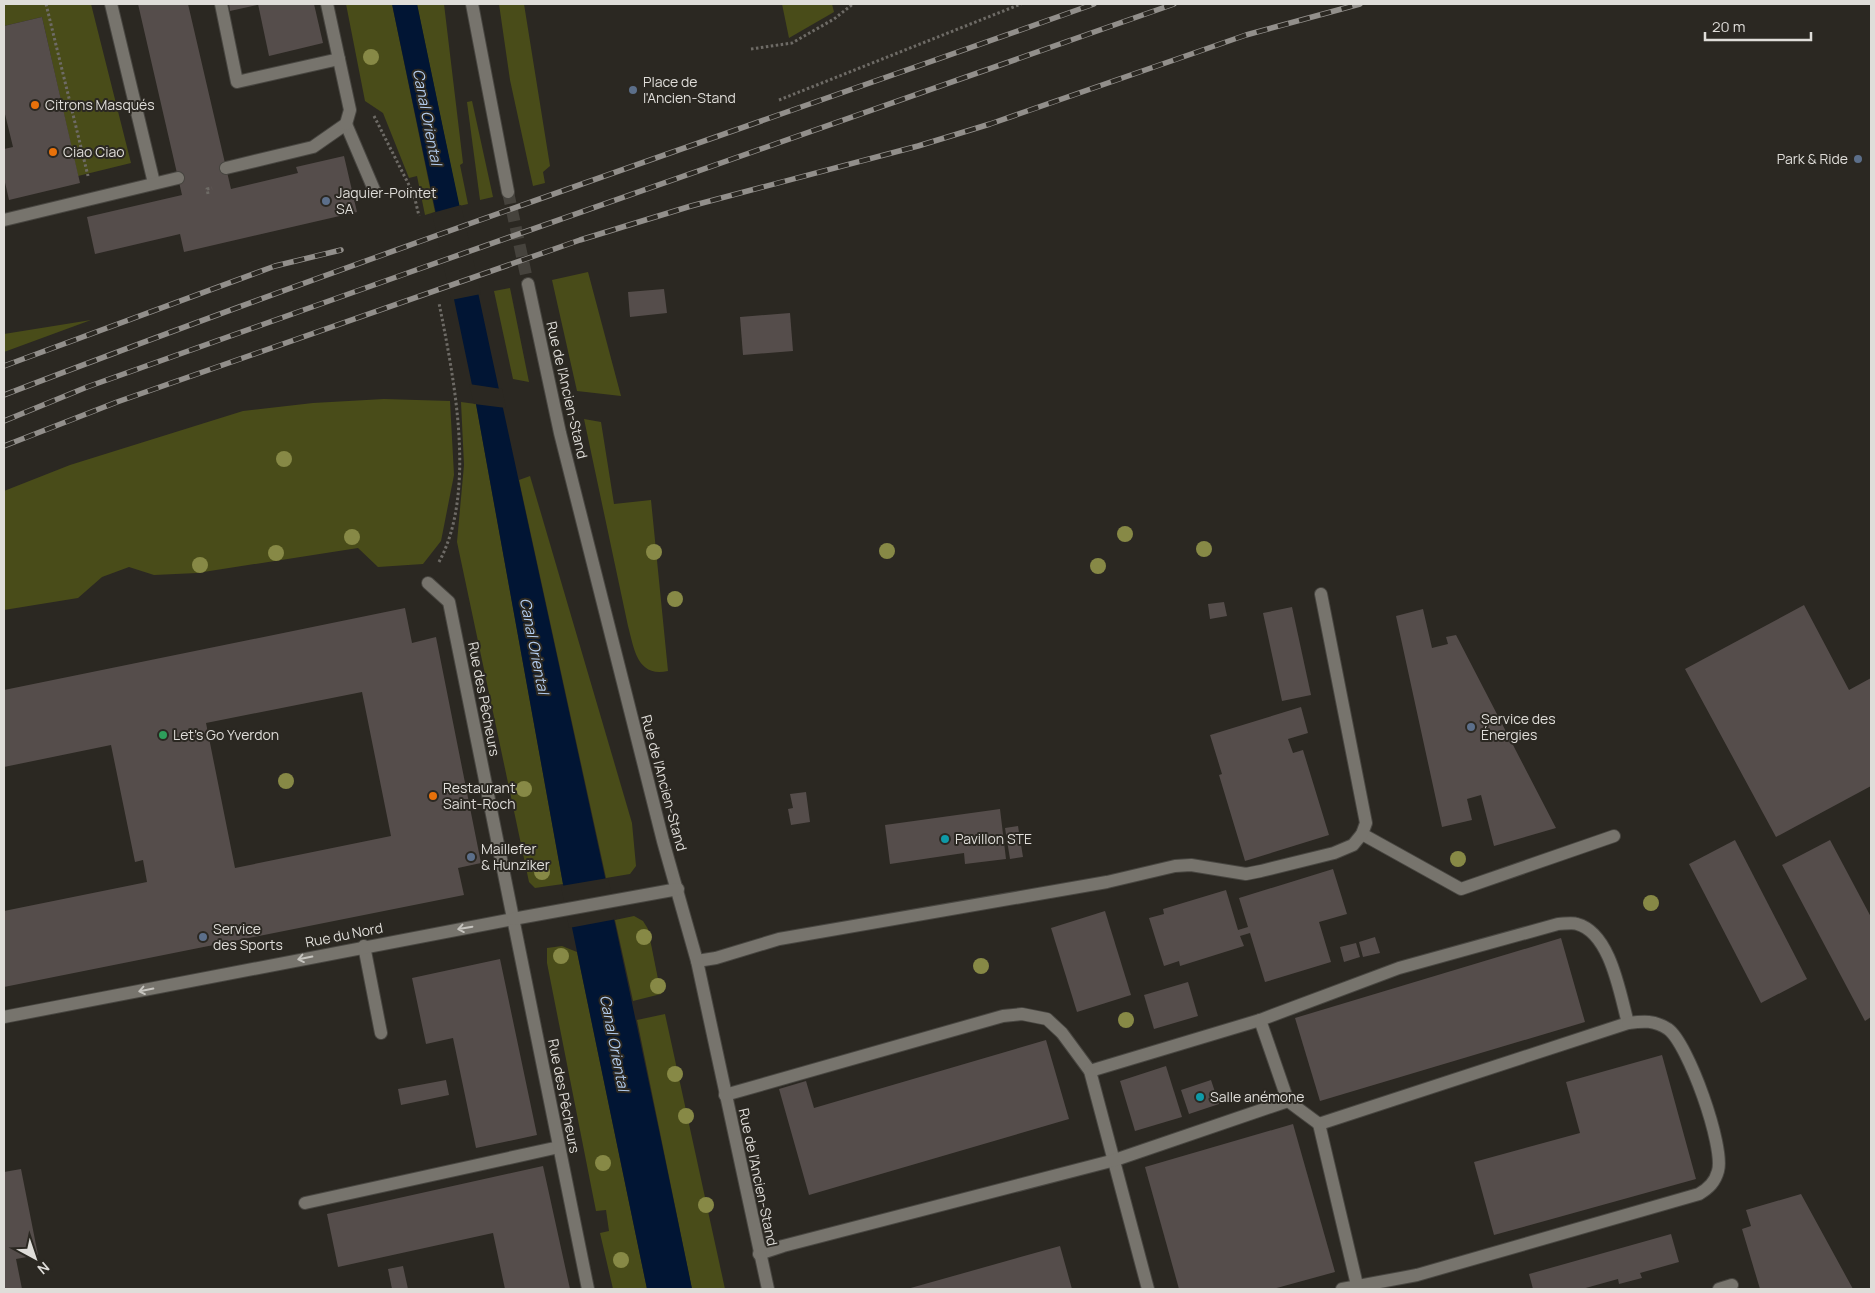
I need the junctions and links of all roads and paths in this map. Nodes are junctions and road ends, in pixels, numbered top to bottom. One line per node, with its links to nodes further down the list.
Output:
1 (46, 4): 20 (path)
2 (111, 4): 15 (street)
3 (221, 4): 9 (street)
4 (327, 4): 9 (street)
5 (472, 4): 18 (street)
6 (853, 4): 8 (path)
7 (1022, 4): 10 (path)
8 (751, 49)
9 (339, 59): 12 (street)
10 (779, 100)
11 (368, 111): 21 (path)
12 (346, 124): 13 (street); 17 (street)
13 (226, 168)
14 (178, 178): 15 (street)
15 (154, 183): 20 (street)
16 (207, 189): 19 (path)
17 (375, 192)
18 (508, 192)
19 (208, 194)
20 (93, 198): 22 (street)
21 (419, 216)
22 (4, 220)
23 (528, 284): 29 (street, Rue de l'Ancien-Stand)
24 (439, 302): 25 (path)
25 (428, 583): 30 (street, Rue des Pêcheurs)
26 (1321, 594): 27 (street)
27 (1362, 834): 28 (street); 32 (street)
28 (1614, 836)
29 (678, 889): 30 (street, Rue du Nord); 32 (street, Rue de l'Ancien-Stand)
30 (513, 919): 31 (street, Rue du Nord, one-way to 31); 41 (street, Rue des Pêcheurs)
31 (364, 946): 33 (street, Rue du Nord, one-way to 33); 36 (street)
32 (697, 961): 38 (street, Rue de l'Ancien-Stand)
33 (4, 1018)
34 (1260, 1020): 35 (street); 37 (street); 39 (street)
35 (1628, 1023): 40 (street); 45 (street)
36 (381, 1033)
37 (1090, 1071): 38 (street); 42 (street)
38 (724, 1095): 44 (street, Rue de l'Ancien-Stand)
39 (1288, 1101): 40 (street); 42 (street)
40 (1319, 1124): 45 (street)
41 (559, 1147): 43 (street); 47 (street, Rue des Pêcheurs)
42 (1115, 1160): 44 (street); 49 (street)
43 (305, 1203)
44 (759, 1254): 48 (street, Rue de l'Ancien-Stand)
45 (1357, 1285): 50 (street)
46 (1732, 1285): 51 (street)
47 (588, 1289)
48 (768, 1289)
49 (1148, 1289)
50 (1342, 1289)
51 (1719, 1289)

